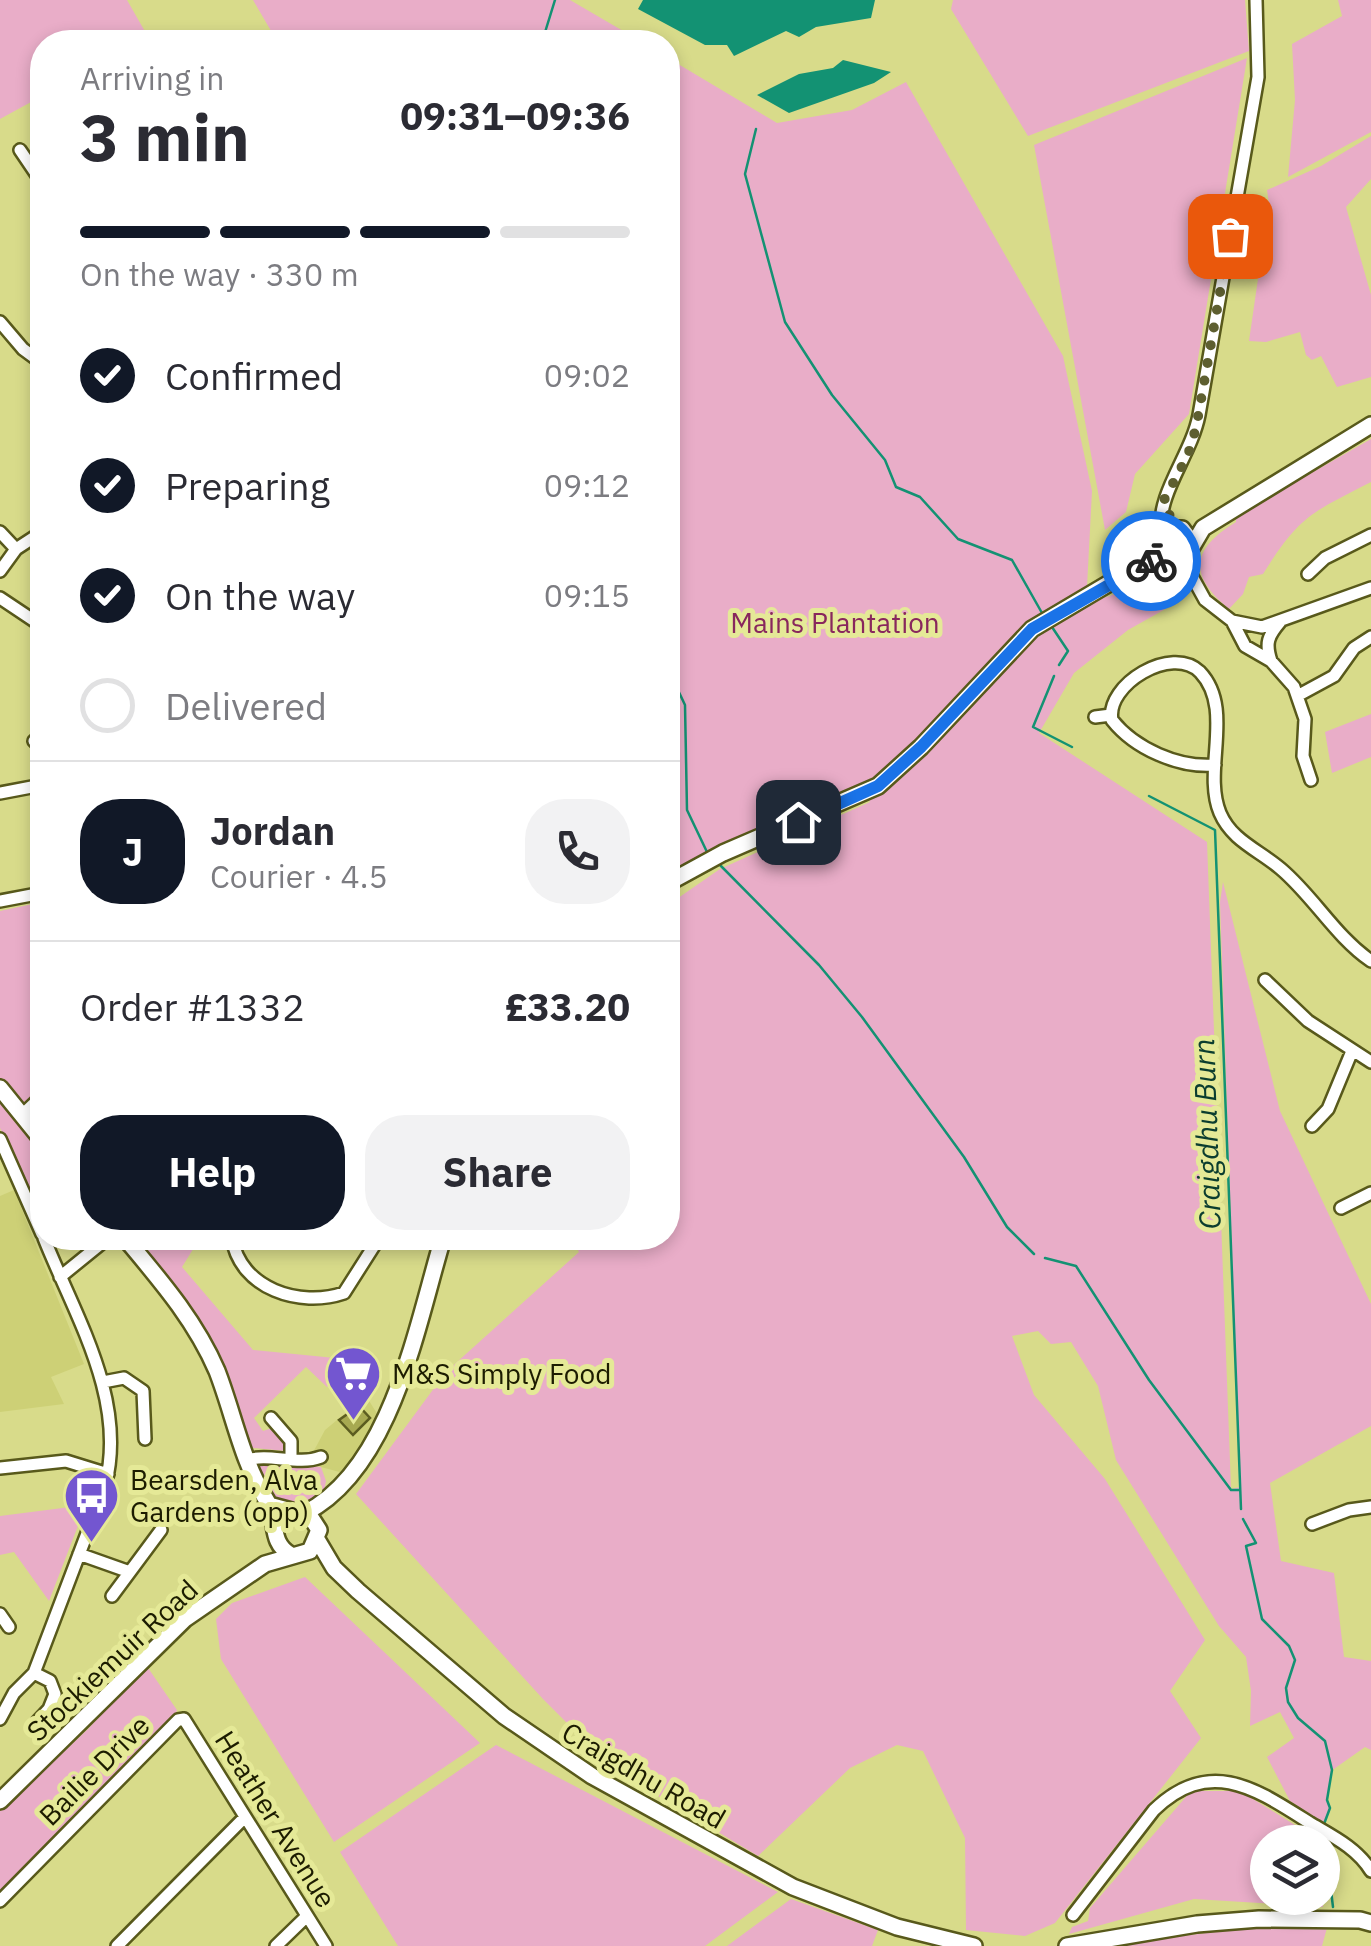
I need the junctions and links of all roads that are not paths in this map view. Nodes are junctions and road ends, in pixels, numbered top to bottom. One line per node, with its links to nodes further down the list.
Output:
1 (1256, 0): 10 (street)
2 (20, 150): 3 (street)
3 (30, 160)
4 (0, 322): 5 (street)
5 (30, 354)
6 (1371, 425): 10 (main road)
7 (0, 532): 11 (street)
8 (1371, 535): 13 (street)
9 (30, 540): 11 (street)
10 (1177, 548): 17 (street); 28 (main road)
11 (16, 549): 12 (street)
12 (0, 571)
13 (1308, 574)
14 (1371, 588): 19 (street)
15 (0, 598): 16 (street)
16 (30, 618)
17 (1232, 621): 18 (street); 19 (street)
18 (1242, 636): 19 (street); 19 (street)
19 (1260, 637): 21 (street)
20 (1371, 637): 21 (street)
21 (1299, 696): 25 (street)
22 (1111, 715): 23 (street); 24 (street); 24 (street)
23 (1095, 717)
24 (1215, 765): 31 (street)
25 (1312, 780)
26 (30, 787): 27 (street)
27 (0, 793)
28 (680, 876)
29 (30, 895): 30 (street)
30 (0, 901)
31 (1371, 961)
32 (1265, 980): 33 (street)
33 (1277, 992): 34 (street); 35 (street)
34 (1267, 1002)
35 (1352, 1051): 36 (street); 39 (street)
36 (1371, 1062)
37 (0, 1088): 40 (main road)
38 (30, 1107): 40 (street)
39 (1328, 1109): 41 (street); 43 (street)
40 (22, 1115): 42 (main road)
41 (1340, 1116)
42 (30, 1125)
43 (1312, 1126)
44 (0, 1139): 46 (street)
45 (1371, 1193): 47 (street)
46 (30, 1207)
47 (1341, 1208)
48 (49, 1250): 54 (street)
49 (93, 1250): 54 (street)
50 (134, 1250): 60 (main road)
51 (235, 1250): 52 (street)
52 (371, 1250)
53 (439, 1250): 63 (main road)
54 (60, 1277): 55 (street)
55 (103, 1382): 57 (street); 62 (street)
56 (271, 1418): 59 (street)
57 (145, 1439)
58 (321, 1457): 59 (street)
59 (291, 1459): 60 (street)
60 (246, 1460): 64 (main road)
61 (0, 1468): 62 (street)
62 (108, 1474): 71 (street)
63 (327, 1502): 66 (main road); 69 (main road)
64 (269, 1505): 66 (main road); 70 (main road)
65 (1371, 1507): 67 (street)
66 (298, 1512): 69 (main road, Craigdhu Road); 70 (main road)
67 (1312, 1524)
68 (161, 1530): 75 (street)
69 (318, 1533): 72 (main road); 74 (main road, Craigdhu Road)
70 (276, 1534): 72 (main road, Craigdhu Road); 73 (main road)
71 (80, 1554): 75 (street); 79 (street)
72 (298, 1554): 73 (main road, Stockiemuir Road); 74 (main road, Craigdhu Road)
73 (265, 1564): 83 (main road, Stockiemuir Road)
74 (334, 1568): 93 (main road, Craigdhu Road)
75 (127, 1571): 76 (street)
76 (112, 1596)
77 (0, 1614): 78 (street)
78 (9, 1626)
79 (34, 1673): 80 (street); 82 (street)
80 (1, 1707)
81 (184, 1719): 84 (street, Heather Avenue); 86 (street, Bailie Drive)
82 (36, 1723)
83 (0, 1801)
84 (245, 1817): 88 (street, Heather Avenue); 90 (street)
85 (1371, 1871): 87 (street)
86 (0, 1901)
87 (1073, 1915)
88 (307, 1916): 91 (street); 92 (street, Heather Avenue)
89 (1367, 1918): 94 (main road)
90 (117, 1946)
91 (276, 1946)
92 (326, 1946)
93 (974, 1946)
94 (1067, 1946)

